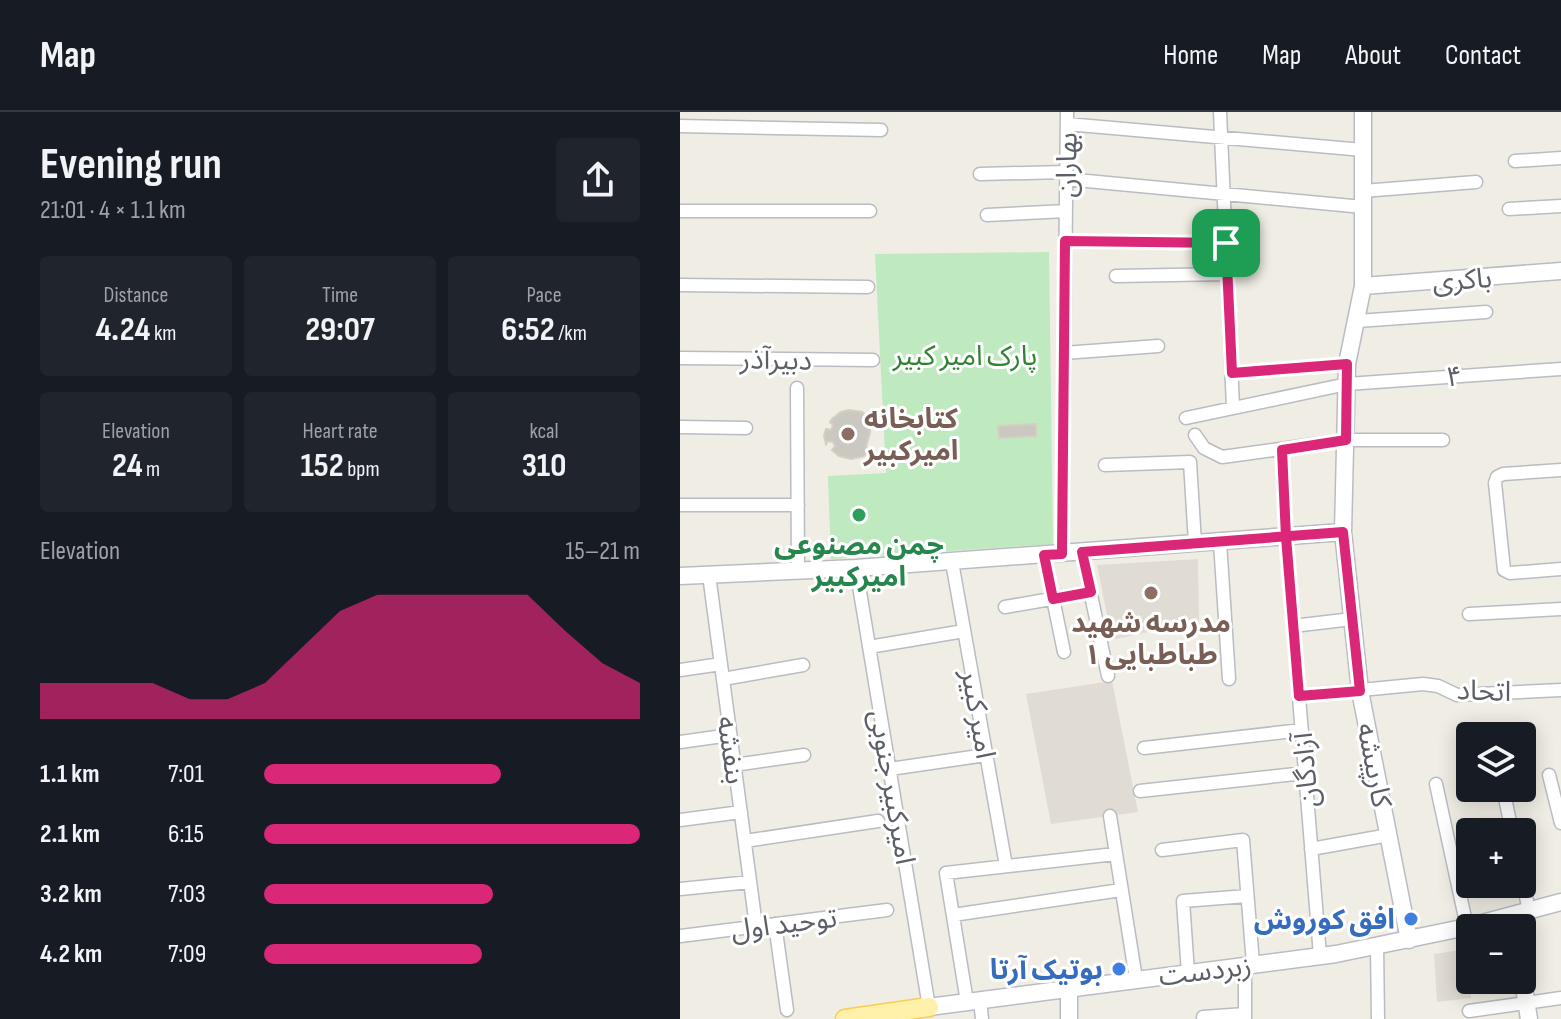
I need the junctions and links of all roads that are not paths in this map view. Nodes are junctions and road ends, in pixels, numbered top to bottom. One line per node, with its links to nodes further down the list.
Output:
1 (1220, 112): 6 (street)
2 (1363, 112): 7 (main road, کارپیشه)
3 (1067, 118): 6 (street); 11 (street, بهاران)
4 (680, 126): 5 (street)
5 (881, 130)
6 (1221, 138): 7 (street); 13 (street)
7 (1363, 150): 14 (main road, کارپیشه)
8 (1561, 158): 9 (street)
9 (1515, 161)
10 (980, 174): 11 (street)
11 (1066, 176): 13 (street); 19 (street, بهاران)
12 (1476, 182): 14 (street)
13 (1224, 194): 14 (street); 22 (street)
14 (1363, 199): 27 (main road, کارپیشه)
15 (1561, 206): 16 (street)
16 (1509, 209)
17 (680, 211): 18 (street)
18 (870, 211)
19 (1066, 211): 20 (street); 21 (street, بهاران)
20 (987, 215)
21 (1065, 241): 22 (street); 32 (street, بهاران)
22 (1226, 243): 24 (street)
23 (1561, 271): 27 (main road, باکری)
24 (1227, 274): 25 (street); 37 (street)
25 (1116, 276)
26 (680, 285): 28 (street)
27 (1363, 286): 30 (main road, کارپیشه)
28 (868, 287)
29 (1486, 312): 30 (street)
30 (1357, 321): 35 (main road, کارپیشه)
31 (1158, 346): 32 (street)
32 (1064, 353): 57 (street, بهاران)
33 (680, 358): 34 (street, دبیرآذر)
34 (873, 360)
35 (1347, 364): 37 (street); 38 (main road, کارپیشه)
36 (1561, 369): 38 (street, ۴)
37 (1232, 373): 40 (street)
38 (1347, 384): 40 (street, ۴); 45 (main road, کارپیشه)
39 (797, 388): 51 (street)
40 (1233, 407): 41 (street, ۴)
41 (1186, 418)
42 (680, 427): 43 (street)
43 (746, 428)
44 (1195, 435): 47 (street)
45 (1346, 440): 46 (street); 47 (street); 52 (main road, کارپیشه)
46 (1443, 440)
47 (1282, 450): 53 (street, آزادگان)
48 (1105, 465): 55 (street)
49 (1561, 470): 61 (street)
50 (680, 505): 51 (street)
51 (798, 505): 62 (street)
52 (1343, 532): 53 (main road); 70 (main road, کارپیشه)
53 (1286, 537): 54 (main road); 71 (street, آزادگان)
54 (1220, 542): 55 (main road); 80 (street)
55 (1195, 543): 56 (main road)
56 (1082, 552): 57 (main road); 65 (street)
57 (1062, 554): 58 (main road)
58 (1044, 555): 59 (main road); 66 (street)
59 (952, 562): 60 (main road); 72 (street, امیر کبیر)
60 (856, 568): 62 (main road); 73 (street, امیرکبیر جنوبی)
61 (1561, 569)
62 (798, 571): 63 (main road)
63 (709, 575): 64 (main road); 75 (street, بنفشه)
64 (680, 576)
65 (1091, 592): 66 (street); 78 (street)
66 (1053, 599): 67 (street); 74 (street)
67 (1005, 607)
68 (1561, 609): 69 (street)
69 (1469, 614)
70 (1352, 619): 71 (street); 82 (main road, کارپیشه)
71 (1293, 626): 83 (street, آزادگان)
72 (964, 631): 73 (street); 89 (street, امیر کبیر)
73 (869, 647): 91 (street, امیرکبیر جنوبی)
74 (1064, 652)
75 (721, 664): 77 (street); 79 (street, بنفشه)
76 (803, 665): 79 (street)
77 (680, 670)
78 (1108, 676)
79 (723, 679): 85 (street, بنفشه)
80 (1229, 679)
81 (1561, 690): 82 (street, اتحاد)
82 (1360, 691): 83 (street, اتحاد); 101 (main road, کارپیشه)
83 (1299, 696): 84 (street, آزادگان)
84 (1302, 730): 87 (street); 92 (street, آزادگان)
85 (730, 735): 86 (street); 90 (street, بنفشه)
86 (680, 742)
87 (1144, 748)
88 (804, 755): 90 (street)
89 (986, 755): 91 (street); 106 (street, امیر کبیر)
90 (734, 765): 96 (street, بنفشه)
91 (890, 769): 129 (street, امیرکبیر جنوبی)
92 (1305, 773): 95 (street); 103 (street, آزادگان)
93 (1549, 775): 100 (street)
94 (1436, 784): 113 (street)
95 (1140, 791)
96 (741, 812): 98 (street); 102 (street, بنفشه)
97 (1110, 816): 105 (street)
98 (680, 820)
99 (878, 821): 102 (street)
100 (1561, 821)
101 (1389, 835): 103 (street); 120 (main road, کارپیشه)
102 (745, 841): 107 (street, بنفشه)
103 (1311, 849): 122 (street, آزادگان)
104 (1162, 850): 110 (street)
105 (1115, 854): 106 (street); 109 (street)
106 (1006, 866): 115 (street)
107 (750, 882): 108 (street); 117 (street, بنفشه)
108 (680, 889)
109 (1121, 890): 115 (street); 125 (street)
110 (1247, 896): 123 (street); 124 (street)
111 (1561, 902): 114 (main road, زبردست)
112 (887, 910): 116 (street, توحید اول)
113 (1464, 914)
114 (1530, 914)
115 (953, 915): 128 (street)
116 (775, 924): 117 (street, توحید اول); 130 (street)
117 (756, 926): 119 (street, توحید اول)
118 (1456, 929): 120 (main road, زبردست)
119 (680, 936)
120 (1409, 940): 121 (main road, زبردست)
121 (1377, 946): 122 (main road, زبردست); 138 (street)
122 (1320, 956): 123 (main road, زبردست)
123 (1249, 965): 124 (main road, زبردست); 134 (street)
124 (1188, 973): 125 (main road, زبردست)
125 (1136, 979): 126 (main road, زبردست)
126 (1069, 988): 128 (main road, زبردست); 137 (main road)
127 (1561, 998): 132 (street)
128 (973, 1001): 129 (main road, زبردست); 136 (street)
129 (929, 1007): 135 (main road, زبردست)
130 (787, 1010)
131 (1469, 1011): 132 (street)
132 (1528, 1011)
133 (1203, 1017): 134 (street)
134 (1245, 1017)
135 (845, 1019)
136 (982, 1019)
137 (1069, 1019)
138 (1374, 1019)

